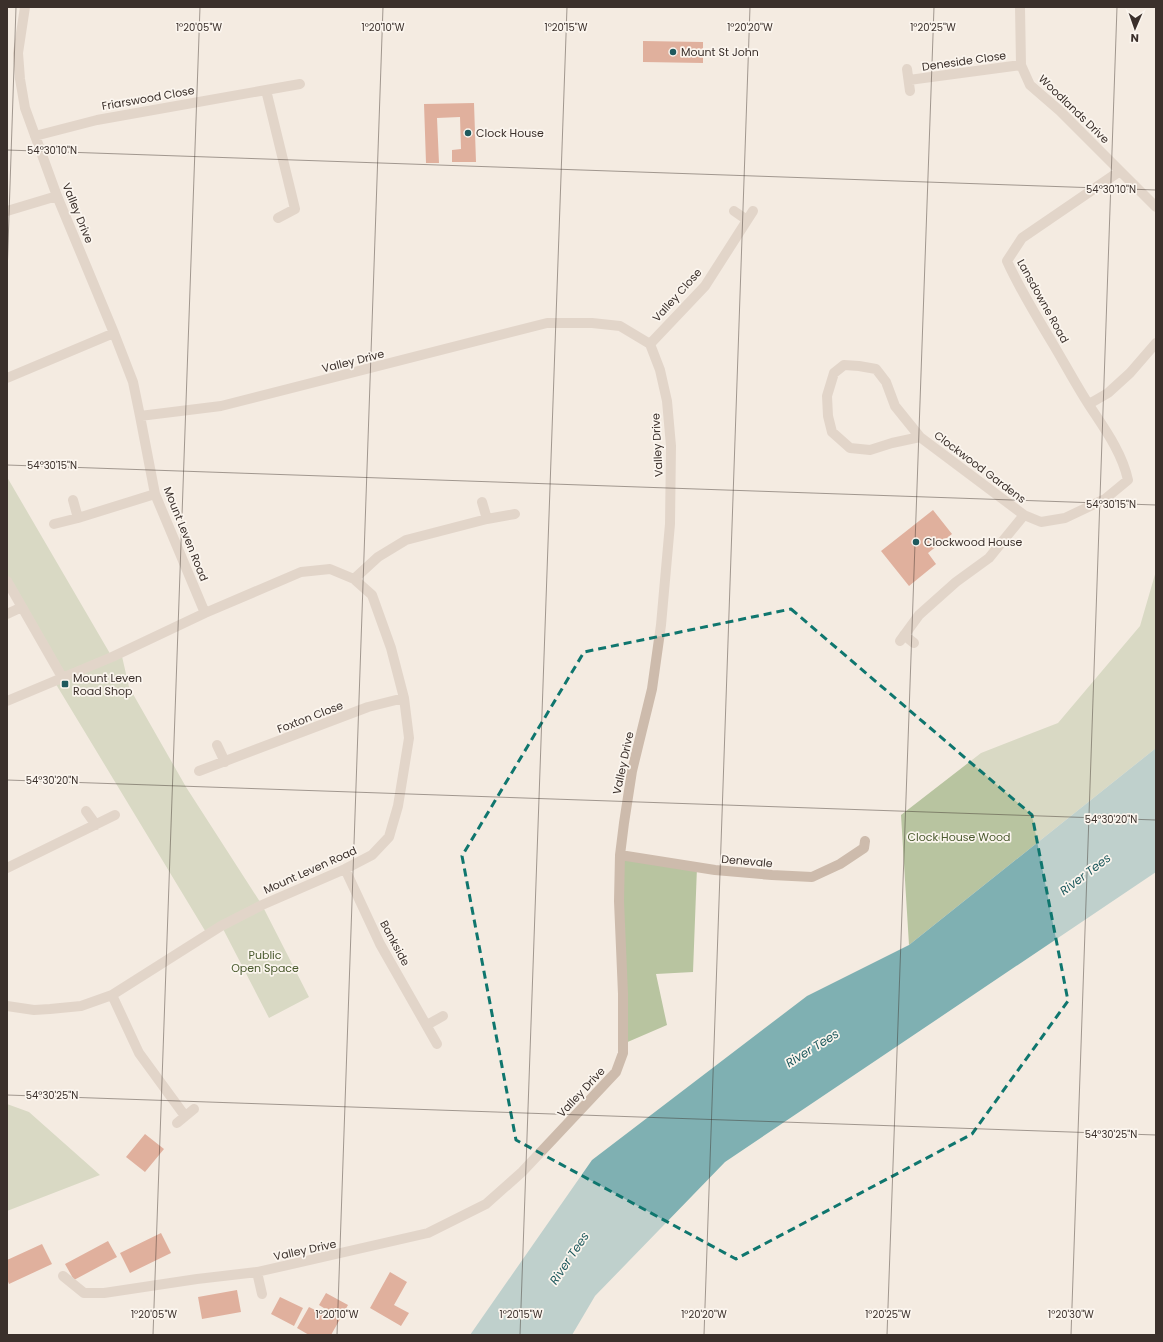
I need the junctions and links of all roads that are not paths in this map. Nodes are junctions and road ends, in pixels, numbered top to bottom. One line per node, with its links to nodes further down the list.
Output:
1 (25, 7): 7 (street, Valley Drive)
2 (1020, 7): 3 (street, Woodlands Drive)
3 (1022, 65): 4 (street, Deneside Close); 8 (street, Woodlands Drive)
4 (907, 69)
5 (300, 84): 6 (street, Friarswood Close)
6 (266, 90): 7 (street, Friarswood Close); 14 (street)
7 (35, 136): 9 (street, Valley Drive)
8 (1120, 171): 10 (street, Woodlands Drive); 20 (street, Lansdowne Road)
9 (57, 196): 11 (street); 16 (street, Valley Drive)
10 (1156, 207)
11 (7, 211)
12 (734, 211): 15 (street)
13 (753, 211): 15 (street, Valley Close)
14 (278, 218)
15 (747, 220): 18 (street, Valley Close)
16 (114, 333): 19 (street); 21 (street, Valley Drive)
17 (1156, 343): 20 (street)
18 (650, 344): 21 (street, Valley Drive); 48 (street, Valley Drive)
19 (7, 378)
20 (1089, 404): 23 (street, Lansdowne Road)
21 (140, 416): 24 (street, Mount Leven Road)
22 (920, 437): 22 (street, Clockwood Gardens); 28 (street, Clockwood Gardens)
23 (1128, 480): 28 (street, Clockwood Gardens)
24 (155, 494): 29 (street); 35 (street, Mount Leven Road)
25 (74, 500): 29 (street)
26 (482, 502): 30 (street)
27 (515, 514): 30 (street)
28 (1024, 515): 37 (street, Clockwood Gardens)
29 (78, 518): 31 (street)
30 (487, 519): 32 (street)
31 (54, 524)
32 (354, 579): 35 (street, Mount Leven Road); 39 (street, Mount Leven Road)
33 (7, 581): 34 (street)
34 (22, 607): 36 (street); 38 (street)
35 (205, 613): 38 (street, Mount Leven Road)
36 (7, 614)
37 (914, 643)
38 (62, 677): 40 (street, Mount Leven Road)
39 (404, 698): 42 (street, Foxton Close); 50 (street, Mount Leven Road)
40 (7, 701)
41 (216, 745): 42 (street)
42 (225, 762): 43 (street, Foxton Close)
43 (200, 771)
44 (86, 811): 46 (street)
45 (115, 815): 46 (street)
46 (96, 825): 49 (street)
47 (862, 842): 48 (street, Denevale)
48 (620, 855): 59 (street, Valley Drive)
49 (7, 868)
50 (345, 869): 51 (street, Mount Leven Road); 54 (street, Bankside)
51 (112, 995): 52 (street, Mount Leven Road); 57 (street)
52 (7, 1006)
53 (443, 1016): 54 (street)
54 (427, 1025): 55 (street, Bankside)
55 (438, 1044)
56 (194, 1109): 57 (street)
57 (185, 1116): 58 (street)
58 (177, 1123)
59 (257, 1272): 60 (street, Valley Drive); 61 (street)
60 (63, 1276)
61 (262, 1294)

